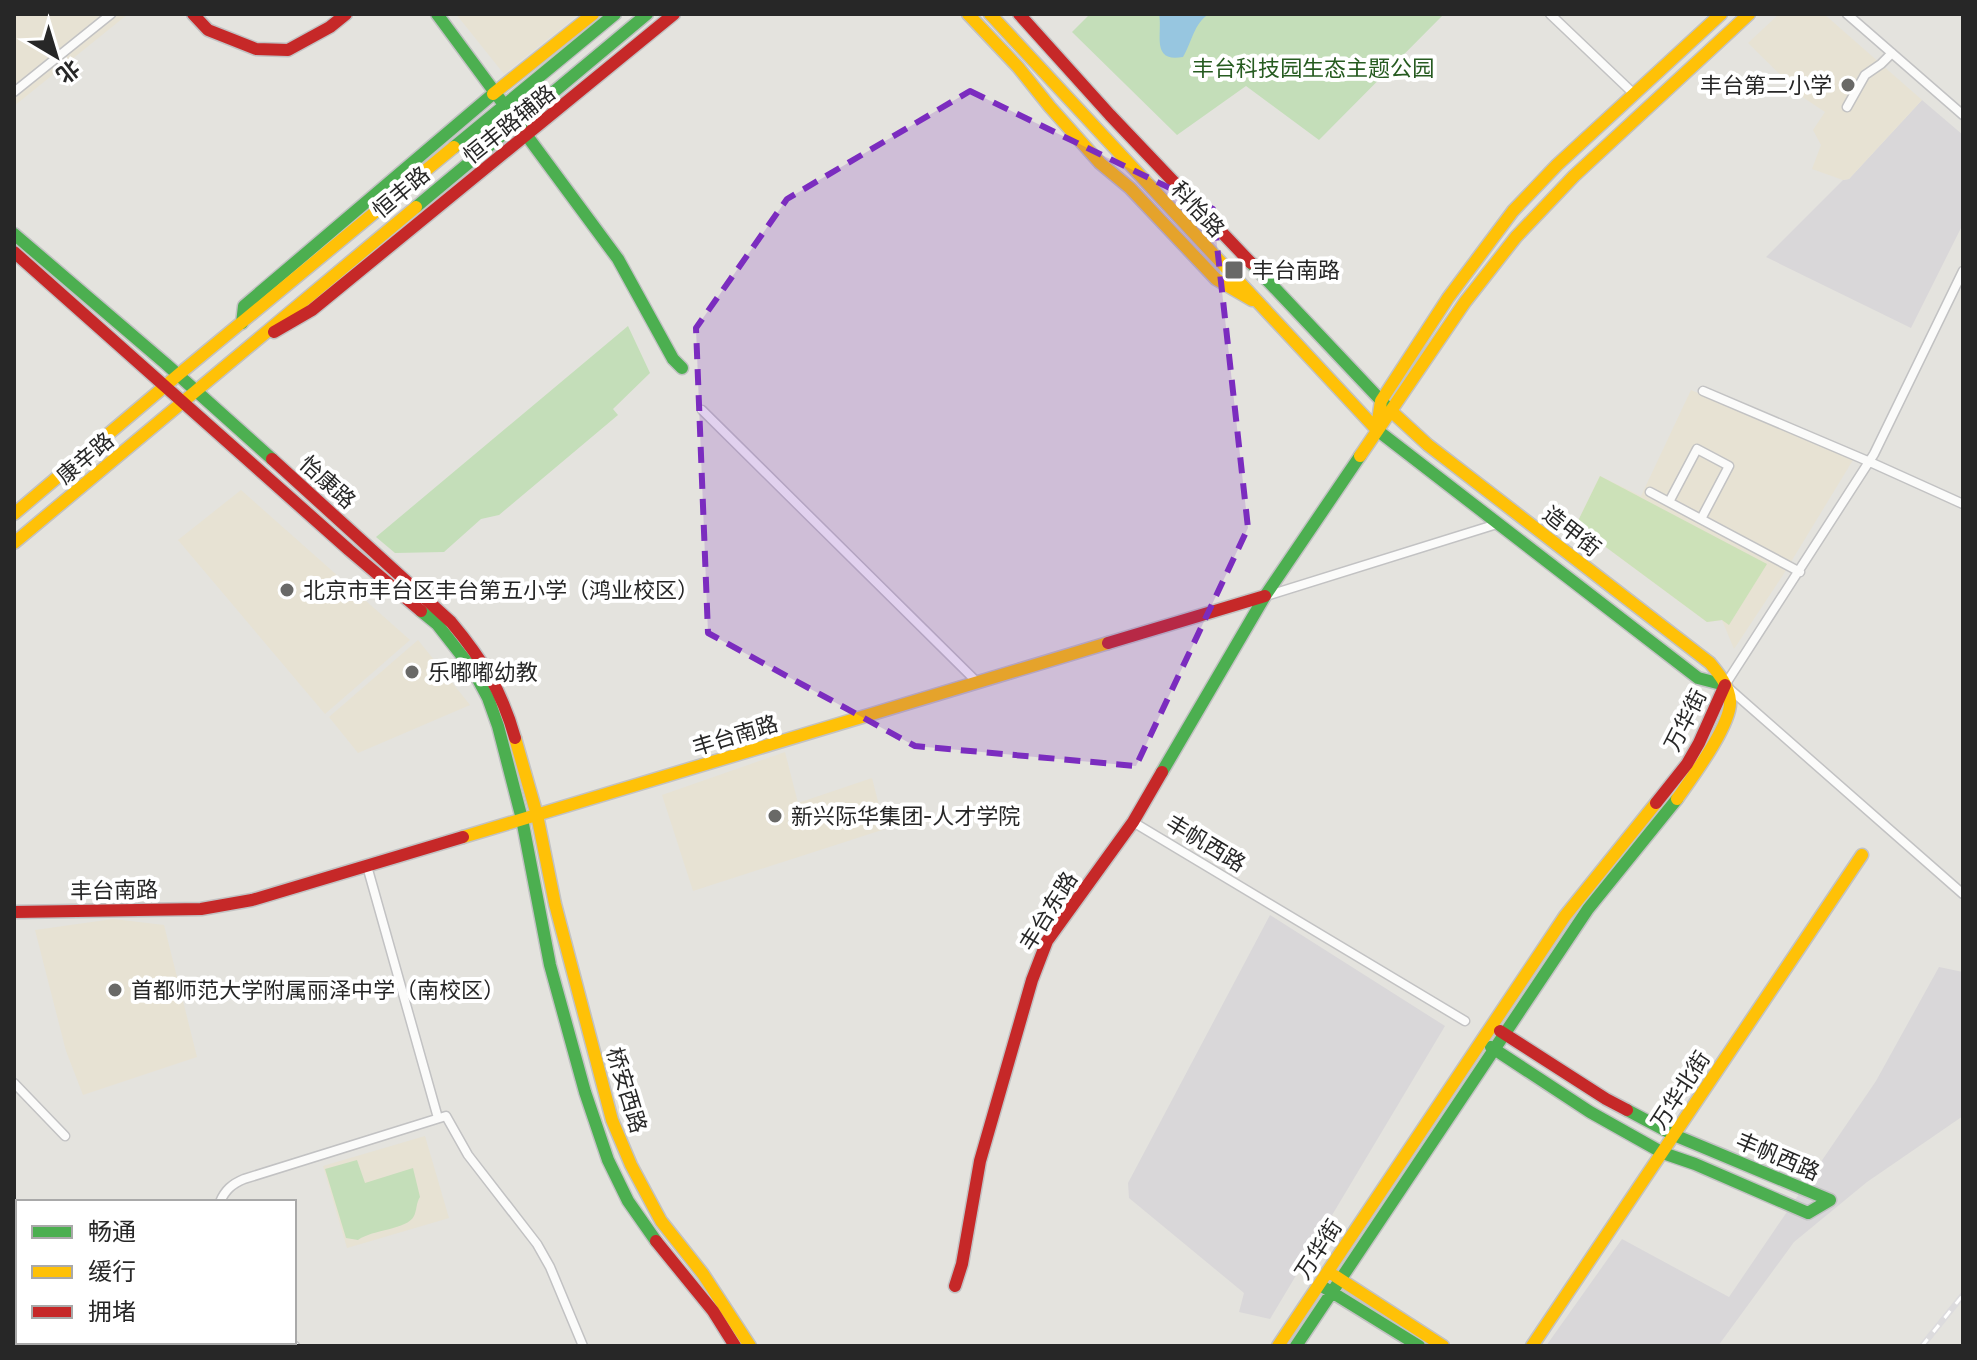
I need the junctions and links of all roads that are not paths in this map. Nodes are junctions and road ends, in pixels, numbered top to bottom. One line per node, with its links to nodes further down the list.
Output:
1 (111, 14): 17 (street)
2 (193, 14): 3 (main road)
3 (346, 14)
4 (437, 14): 18 (main road)
5 (593, 14): 18 (main road, 恒丰路辅路)
6 (615, 14): 20 (main road, 恒丰路)
7 (647, 14): 23 (main road, 恒丰路)
8 (674, 14): 24 (main road, 恒丰路辅路)
9 (968, 14): 28 (main road)
10 (990, 14): 28 (main road, 科怡路)
11 (1019, 14): 36 (main road, 科怡路)
12 (1550, 14): 19 (street)
13 (1721, 14): 19 (main road)
14 (1749, 14): 39 (main road)
15 (1847, 14): 16 (street)
16 (1892, 53): 21 (street); 22 (street)
17 (14, 92)
18 (495, 92): 20 (main road); 29 (main road, 恒丰路辅路)
19 (1633, 93): 36 (main road)
20 (505, 105): 23 (main road); 29 (main road, 恒丰路)
21 (1847, 107)
22 (1963, 115)
23 (517, 122): 24 (main road); 30 (main road, 恒丰路)
24 (527, 136): 30 (main road, 恒丰路辅路); 31 (main road)
25 (14, 234): 32 (main road, 怡康路)
26 (14, 252): 33 (main road, 怡康路)
27 (1963, 271): 41 (street)
28 (1257, 303): 40 (main road, 科怡路)
29 (242, 323): 32 (main road, 恒丰路)
30 (250, 345): 35 (main road, 恒丰路)
31 (682, 368)
32 (178, 375): 33 (main road, 恒丰路); 35 (main road, 怡康路)
33 (165, 387): 37 (main road, 怡康路); 45 (main road, 康辛路)
34 (1703, 391): 41 (street)
35 (196, 392): 37 (main road, 恒丰路); 53 (main road, 怡康路)
36 (1381, 401): 39 (main road, 科怡路); 40 (main road)
37 (182, 403): 48 (main road, 康辛路); 54 (main road, 怡康路)
38 (702, 410): 51 (street)
39 (1391, 411): 40 (main road); 52 (main road, 造甲街)
40 (1377, 430): 47 (main road, 造甲街); 50 (main road)
41 (1870, 462): 44 (street); 49 (street)
42 (1650, 492): 43 (street)
43 (1669, 502): 46 (street); 46 (street)
44 (1963, 504)
45 (14, 514)
46 (1701, 519): 49 (street)
47 (1497, 524): 50 (street); 52 (main road, 造甲街)
48 (14, 543)
49 (1800, 572): 52 (street)
50 (1265, 596): 51 (main road, 丰台南路); 55 (main road, 丰台东路)
51 (978, 683): 53 (main road, 丰台南路)
52 (1725, 685): 58 (street, 造甲街); 61 (main road, 万华街); 62 (main road, 万华街)
53 (537, 815): 54 (main road, 丰台南路); 78 (main road, 桥安西路)
54 (522, 819): 57 (main road, 丰台南路); 77 (main road, 桥安西路)
55 (1133, 822): 60 (street, 丰帆西路); 74 (main road, 丰台东路)
56 (1862, 855): 67 (main road, 万华北街)
57 (367, 866): 59 (main road, 丰台南路); 66 (street)
58 (1963, 894)
59 (14, 912)
60 (1465, 1021)
61 (1491, 1026): 62 (main road, 丰帆西路); 63 (main road, 万华街)
62 (1505, 1035): 64 (main road, 万华街); 67 (main road, 丰帆西路)
63 (1481, 1040): 64 (main road, 丰帆西路); 71 (main road, 万华街)
64 (1495, 1050): 69 (main road, 丰帆西路); 72 (main road, 万华街)
65 (14, 1083): 68 (street)
66 (442, 1117): 70 (street); 76 (street)
67 (1674, 1135): 69 (main road, 万华北街); 69 (main road, 丰帆西路)
68 (65, 1136)
69 (1663, 1153): 83 (main road, 万华北街)
70 (221, 1200)
71 (1327, 1271): 72 (main road); 73 (main road, 万华街)
72 (1339, 1279): 75 (main road, 万华街); 82 (main road)
73 (1319, 1284): 75 (main road); 79 (main road, 万华街)
74 (955, 1286)
75 (1332, 1291): 80 (main road, 万华街); 81 (main road)
76 (583, 1346)
77 (735, 1346)
78 (750, 1346)
79 (1278, 1346)
80 (1296, 1346)
81 (1419, 1346)
82 (1443, 1346)
83 (1532, 1346)

